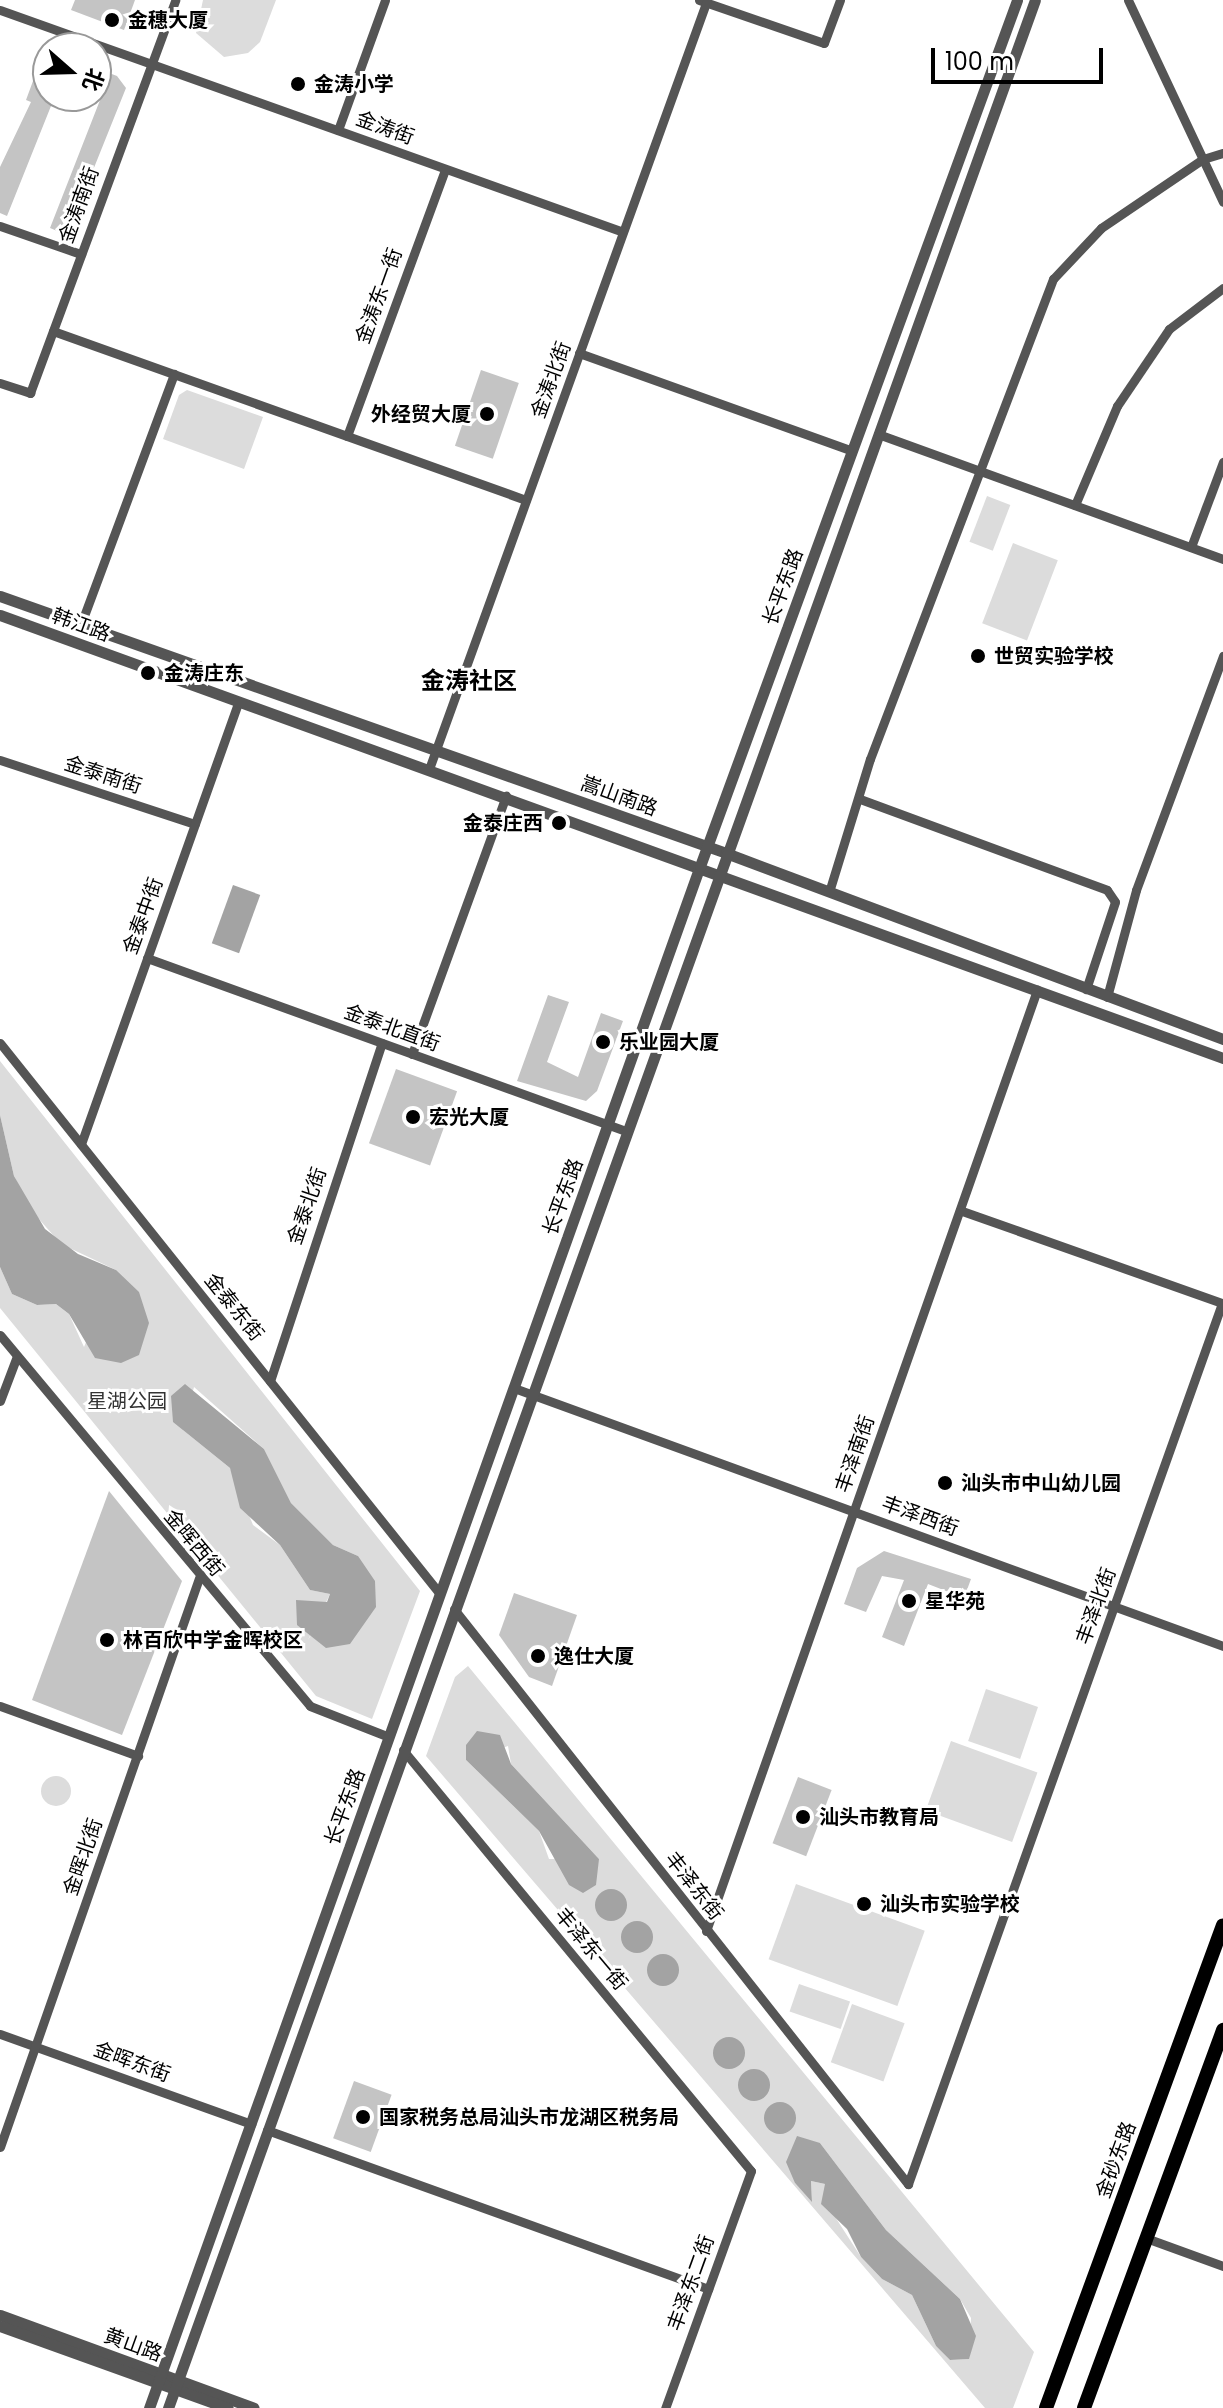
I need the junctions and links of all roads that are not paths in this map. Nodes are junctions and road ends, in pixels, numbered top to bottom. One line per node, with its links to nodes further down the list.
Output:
1 (175, 0): 9 (street, 金涛南街)
2 (385, 0): 10 (street)
3 (840, 0): 7 (street)
4 (1017, 0): 25 (street, 长平东路)
5 (1035, 0): 23 (street, 长平东路)
6 (1128, 0): 12 (street)
7 (702, 1): 16 (street, 金涛北街)
8 (0, 10): 9 (street, 金涛街)
9 (150, 63): 10 (street, 金涛街); 17 (street, 金涛南街)
10 (338, 130): 13 (street, 金涛街)
11 (1223, 153): 12 (street)
12 (1203, 159): 14 (street); 27 (street)
13 (445, 169): 16 (street, 金涛街); 24 (street, 金涛东一街)
14 (1223, 202)
15 (0, 226): 17 (street)
16 (623, 232): 20 (street, 金涛北街)
17 (81, 254): 19 (street, 金涛南街)
18 (1223, 288): 29 (street)
19 (53, 331): 21 (street); 22 (street, 金涛南街)
20 (579, 353): 25 (street); 28 (street, 金涛北街)
21 (174, 374): 24 (street); 34 (street)
22 (0, 383)
23 (878, 434): 27 (street); 45 (street, 长平东路)
24 (347, 436): 28 (street)
25 (852, 451): 44 (street, 长平东路)
26 (1223, 462): 30 (street)
27 (979, 471): 29 (street); 42 (street)
28 (526, 500): 38 (street, 金涛北街)
29 (1075, 505): 30 (street)
30 (1191, 547): 31 (street)
31 (1223, 559)
32 (0, 596): 34 (street, 嵩山南路)
33 (0, 615): 36 (street, 韩江路)
34 (81, 624): 38 (street, 嵩山南路)
35 (1223, 656): 52 (street)
36 (150, 669): 37 (street, 嵩山南路)
37 (239, 701): 40 (street, 嵩山南路); 43 (street, 金泰中街)
38 (435, 750): 40 (street, 金涛北街); 44 (street, 嵩山南路)
39 (0, 760): 43 (street, 金泰南街)
40 (429, 769): 41 (street, 嵩山南路)
41 (506, 796): 46 (street, 嵩山南路); 56 (street)
42 (860, 799): 48 (street); 50 (street)
43 (195, 824): 49 (street, 金泰中街)
44 (707, 846): 45 (street, 嵩山南路); 46 (street, 长平东路)
45 (726, 853): 47 (street, 长平东路); 48 (street, 嵩山南路)
46 (700, 866): 47 (street, 嵩山南路); 58 (street, 长平东路)
47 (719, 872): 51 (street, 嵩山南路); 59 (street, 长平东路)
48 (829, 892): 50 (street, 嵩山南路)
49 (147, 958): 55 (street, 金泰北直街); 60 (street, 金泰中街)
50 (1086, 989): 52 (street, 嵩山南路)
51 (1037, 990): 57 (street, 嵩山南路); 61 (street, 丰泽南街)
52 (1107, 997): 53 (street, 嵩山南路)
53 (1223, 1039)
54 (0, 1043): 60 (street, 金泰东街)
55 (382, 1043): 56 (street, 金泰北直街); 64 (street, 金泰北街)
56 (412, 1054): 58 (street, 金泰北直街)
57 (1223, 1058)
58 (608, 1125): 59 (street, 金泰北直街); 65 (street, 长平东路)
59 (626, 1131): 66 (street, 长平东路)
60 (81, 1144): 64 (street, 金泰东街)
61 (960, 1210): 68 (street, 丰泽南街); 71 (street, 丰泽北街)
62 (0, 1335): 63 (street, 金晖西街)
63 (17, 1356): 67 (street); 69 (street, 金晖西街)
64 (270, 1381): 70 (street, 金泰东街)
65 (514, 1388): 66 (street, 丰泽西街); 70 (street, 长平东路)
66 (531, 1394): 68 (street, 丰泽西街); 72 (street, 长平东路)
67 (0, 1401)
68 (854, 1511): 71 (street, 丰泽西街); 79 (street, 丰泽南街)
69 (199, 1578): 75 (street, 金晖西街); 77 (street, 金晖北街)
70 (440, 1594): 75 (street, 长平东路)
71 (1115, 1607): 73 (street, 丰泽西街); 87 (street, 丰泽北街)
72 (454, 1609): 76 (street, 长平东路); 79 (street, 丰泽东街)
73 (1223, 1646)
74 (0, 1706): 77 (street)
75 (389, 1737): 83 (street, 长平东路)
76 (403, 1750): 84 (street, 长平东路); 86 (street, 丰泽东一街)
77 (138, 1756): 82 (street, 金晖北街)
78 (1223, 1925): 100 (main road, 金砂东路)
79 (706, 1931): 87 (street, 丰泽东街)
80 (1223, 2030): 88 (main road)
81 (0, 2034): 82 (street, 金晖东街)
82 (36, 2047): 83 (street, 金晖东街); 85 (street, 金晖北街)
83 (251, 2124): 93 (street, 长平东路)
84 (267, 2130): 90 (street); 94 (street, 长平东路)
85 (0, 2147)
86 (751, 2171): 90 (street, 丰泽东二街)
87 (908, 2184)
88 (1146, 2238): 89 (street); 101 (main road)
89 (1223, 2266)
90 (708, 2289): 99 (street, 丰泽东二街)
91 (0, 2315): 93 (street, 黄山路)
92 (0, 2326): 93 (street, 黄山路)
93 (160, 2379): 94 (street, 黄山路); 95 (street, 长平东路)
94 (177, 2385): 96 (street, 长平东路); 97 (street, 黄山路); 98 (street, 黄山路)
95 (149, 2408)
96 (168, 2408)
97 (228, 2408)
98 (254, 2408)
99 (665, 2408)
100 (1046, 2408)
101 (1084, 2408)

